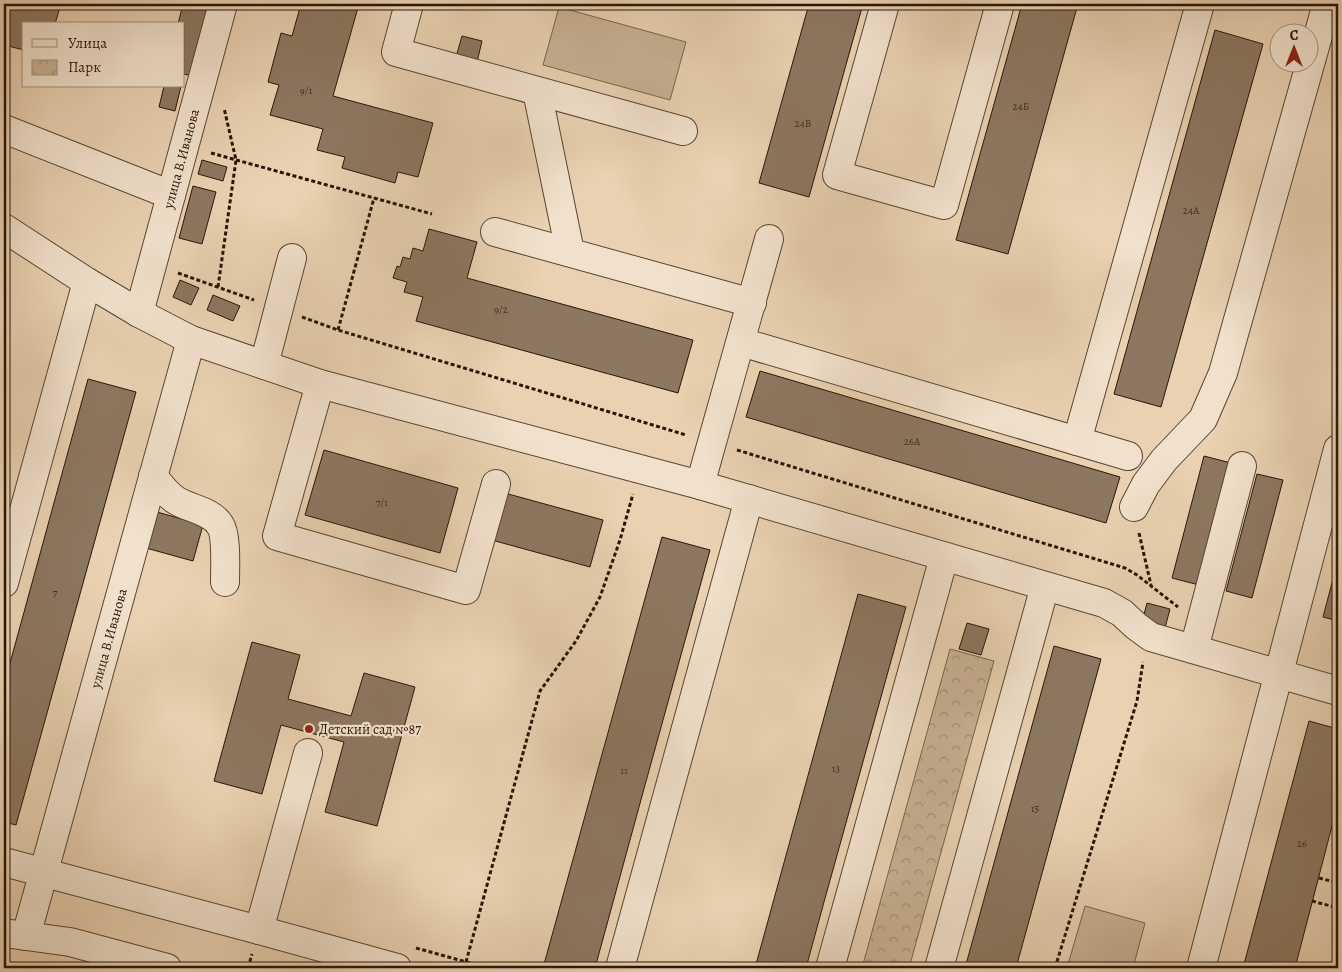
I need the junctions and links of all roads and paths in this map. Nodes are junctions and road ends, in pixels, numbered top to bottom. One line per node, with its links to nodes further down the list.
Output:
1 (224, 4): 13 (street, улица В.Иванова)
2 (409, 4): 7 (street)
3 (885, 4): 4 (street)
4 (1000, 4)
5 (1200, 4): 32 (street)
6 (1327, 4): 42 (street)
7 (537, 91): 10 (street); 19 (street)
8 (223, 107): 12 (path)
9 (4, 129): 13 (street)
10 (683, 132)
11 (206, 152): 12 (path)
12 (236, 160): 14 (path); 23 (path)
13 (171, 195): 21 (street, улица В.Иванова)
14 (374, 198): 15 (path); 27 (path)
15 (432, 214)
16 (4, 228): 22 (street)
17 (495, 232): 19 (street)
18 (769, 239): 24 (street)
19 (570, 252): 24 (street)
20 (292, 258): 25 (street)
21 (152, 264): 23 (path); 26 (street, улица В.Иванова)
22 (87, 282): 26 (street); 45 (street)
23 (218, 288): 25 (path)
24 (752, 302): 29 (street)
25 (279, 309): 27 (path); 30 (street)
26 (139, 313): 28 (street)
27 (338, 330): 33 (path)
28 (191, 340): 30 (street); 38 (street, улица В.Иванова)
29 (741, 342): 32 (street); 33 (street)
30 (264, 365): 31 (street)
31 (320, 384): 37 (street); 39 (street)
32 (1077, 440): 35 (street)
33 (712, 443): 40 (street); 47 (path)
34 (1338, 449): 50 (street)
35 (1128, 456)
36 (1242, 466): 47 (street)
37 (640, 469): 40 (street); 61 (path)
38 (153, 476): 44 (street); 54 (street, улица В.Иванова)
39 (496, 484)
40 (700, 485): 41 (street)
41 (749, 499): 43 (street); 64 (street)
42 (1134, 507)
43 (944, 557): 46 (street); 65 (street)
44 (225, 582)
45 (4, 583)
46 (1045, 586): 48 (street); 66 (street)
47 (1202, 621): 49 (street)
48 (1152, 636): 49 (street); 67 (path)
49 (1194, 648): 50 (street)
50 (1279, 674): 51 (street); 68 (street)
51 (1338, 691)
52 (308, 753): 59 (street)
53 (4, 862): 54 (street)
54 (44, 872): 59 (street); 60 (street, улица В.Иванова)
55 (1318, 878): 56 (path)
56 (1338, 883)
57 (1312, 901): 58 (path)
58 (1338, 908)
59 (259, 930): 63 (street)
60 (11, 938): 62 (street)
61 (466, 962)
62 (167, 968)
63 (397, 968)
64 (620, 968)
65 (830, 968)
66 (939, 968)
67 (1055, 968)
68 (1201, 968)

